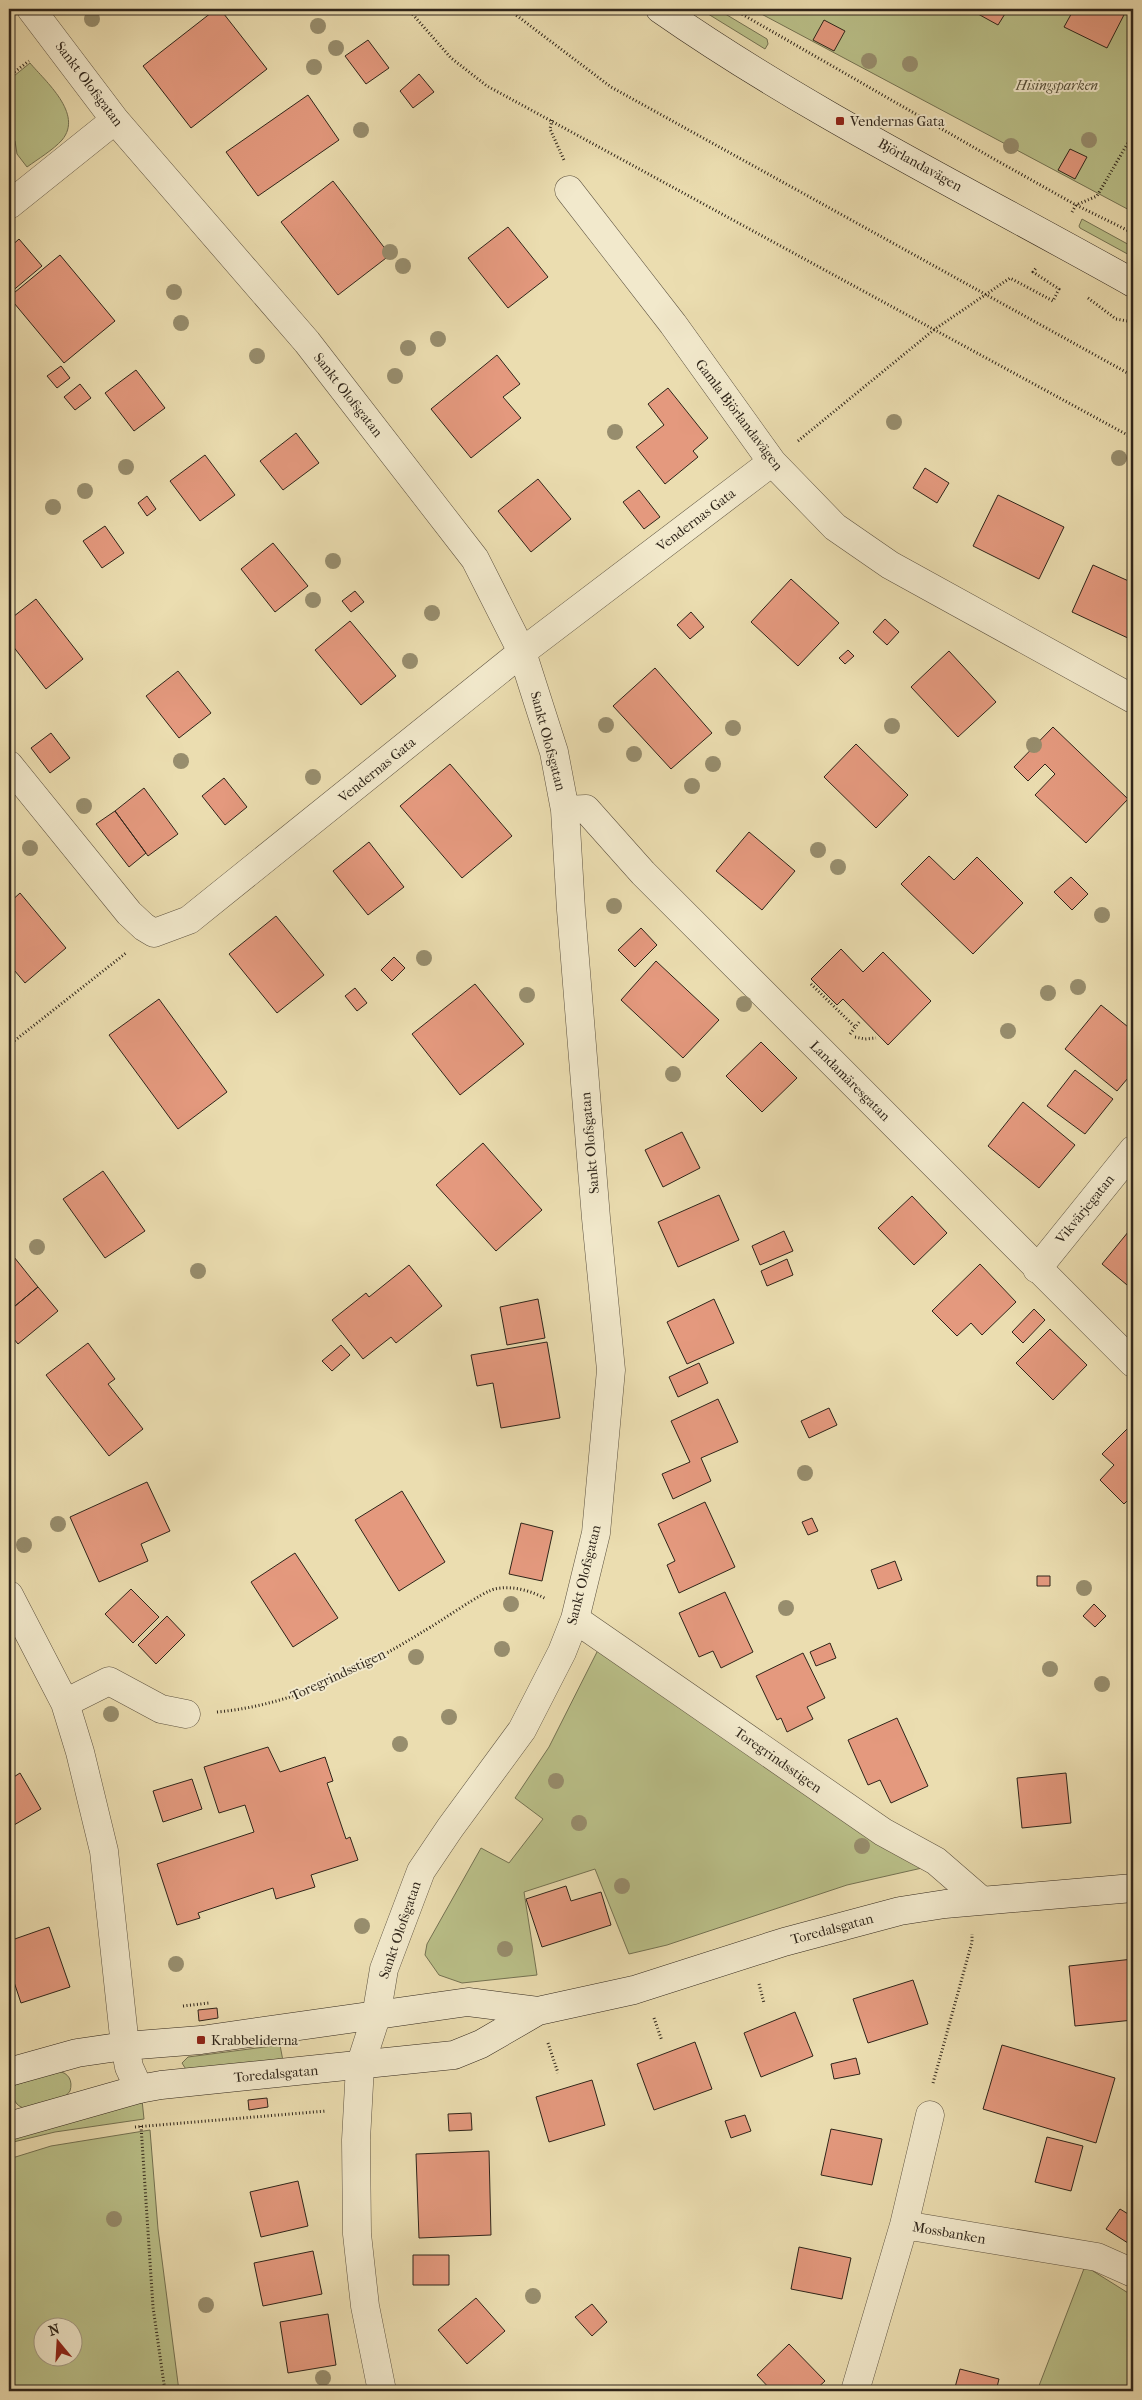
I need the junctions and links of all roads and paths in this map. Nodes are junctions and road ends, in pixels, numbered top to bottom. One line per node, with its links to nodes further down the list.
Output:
1 (31, 9): 6 (street, Sankt Olofsgatan)
2 (408, 9): 7 (path)
3 (508, 9): 15 (path)
4 (660, 9): 13 (street, Björlandavägen)
5 (733, 9): 11 (path)
6 (115, 120): 10 (street); 20 (street, Sankt Olofsgatan)
7 (552, 120): 9 (path); 16 (path)
8 (1133, 134): 11 (path)
9 (569, 190): 19 (street, Gamla Björlandavägen)
10 (9, 205)
11 (1076, 205): 12 (path); 13 (path)
12 (1133, 233)
13 (1055, 239): 14 (street, Björlandavägen); 15 (path)
14 (1133, 283)
15 (986, 296): 16 (path); 17 (path)
16 (935, 329): 18 (path); 19 (path)
17 (1133, 376)
18 (1133, 438)
19 (772, 462): 20 (street, Vendernas Gata); 21 (street, Gamla Björlandavägen)
20 (522, 652): 22 (street, Vendernas Gata); 23 (street, Sankt Olofsgatan)
21 (1133, 699)
22 (9, 765)
23 (565, 810): 31 (street, Landamäresgatan); 35 (street, Sankt Olofsgatan)
24 (128, 952): 29 (path)
25 (811, 984): 27 (path)
26 (860, 1020): 27 (path)
27 (855, 1027): 28 (path)
28 (844, 1040)
29 (9, 1045)
30 (1133, 1150): 31 (street, Vikvärjegatan)
31 (1037, 1269): 32 (street, Landamäresgatan)
32 (1133, 1363)
33 (9, 1595): 36 (street)
34 (545, 1598): 37 (path, Toregrindsstigen)
35 (575, 1619): 39 (street, Toregrindsstigen); 42 (street, Sankt Olofsgatan)
36 (65, 1703): 37 (street); 43 (street)
37 (186, 1714)
38 (1133, 1888): 39 (street, Toredalsgatan)
39 (981, 1900): 41 (street, Toredalsgatan)
40 (972, 1942): 46 (path)
41 (538, 2011): 42 (street, Toredalsgatan); 44 (street, Toredalsgatan)
42 (376, 2017): 43 (street, Toredalsgatan); 44 (street, Sankt Olofsgatan)
43 (125, 2046): 45 (street, Toredalsgatan); 47 (street)
44 (360, 2066): 47 (street, Toredalsgatan); 48 (street, Sankt Olofsgatan)
45 (9, 2072)
46 (935, 2072)
47 (139, 2089): 50 (street, Toredalsgatan)
48 (359, 2108): 51 (path); 56 (street, Sankt Olofsgatan)
49 (930, 2115): 53 (street)
50 (9, 2126)
51 (141, 2126): 52 (path); 55 (path)
52 (132, 2127)
53 (904, 2225): 54 (street, Mossbanken); 57 (street, Mossbanken)
54 (1133, 2273)
55 (165, 2391)
56 (382, 2391)
57 (855, 2391)

